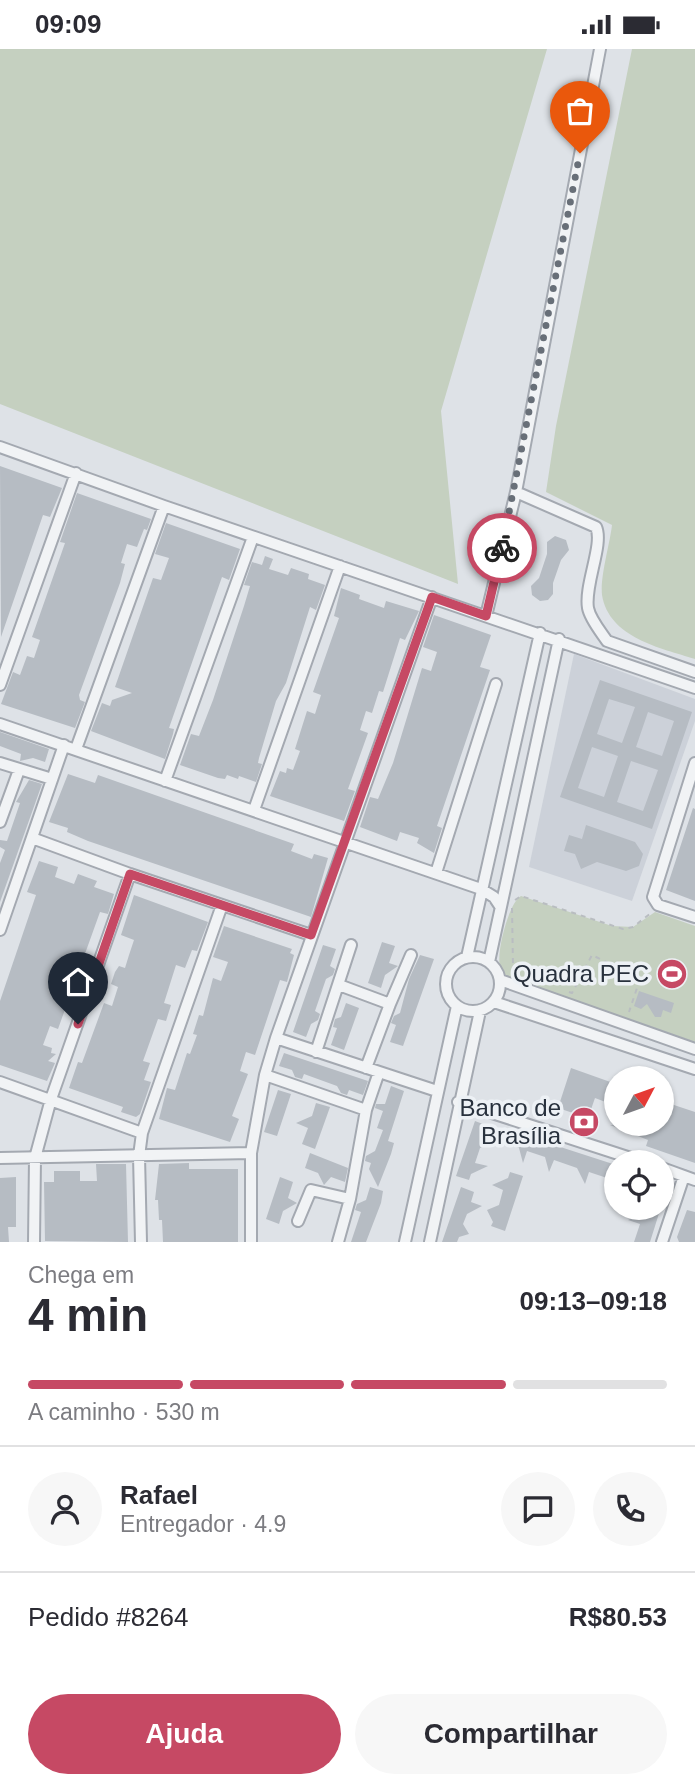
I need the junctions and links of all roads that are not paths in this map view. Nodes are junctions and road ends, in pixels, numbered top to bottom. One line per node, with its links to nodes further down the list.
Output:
1 (600, 49): 4 (street)
2 (0, 447): 3 (street)
3 (76, 473): 5 (street); 14 (street)
4 (516, 492): 9 (street); 12 (street)
5 (164, 506): 6 (street); 18 (street)
6 (253, 537): 7 (street); 23 (street)
7 (340, 566): 8 (street); 26 (street)
8 (432, 597): 9 (street); 29 (street)
9 (486, 616): 10 (street)
10 (540, 633): 11 (street); 30 (street)
11 (559, 639): 15 (street); 31 (street)
12 (695, 672)
13 (496, 684): 32 (street)
14 (0, 685)
15 (695, 688)
16 (0, 724): 17 (street)
17 (64, 745): 18 (street); 22 (street)
18 (76, 749): 23 (street)
19 (695, 762): 24 (street)
20 (0, 763): 21 (street)
21 (19, 770): 22 (street); 27 (street)
22 (52, 779): 28 (street)
23 (165, 781): 26 (street)
24 (683, 800): 25 (street); 37 (street)
25 (695, 804)
26 (254, 810): 29 (street)
27 (1, 817)
28 (32, 838): 33 (street); 38 (street)
29 (346, 842): 32 (street); 39 (street)
30 (488, 856): 31 (street); 34 (street)
31 (510, 862): 36 (street)
32 (436, 873): 34 (street)
33 (130, 874): 35 (street); 61 (street)
34 (481, 889): 36 (street); 42 (street)
35 (222, 905): 39 (street); 64 (street)
36 (500, 906): 43 (street)
37 (695, 917)
38 (0, 930)
39 (311, 935): 51 (street)
40 (351, 945): 45 (street)
41 (411, 955): 47 (street)
42 (467, 957): 43 (street); 48 (street)
43 (489, 962): 44 (street)
44 (500, 980): 46 (street); 50 (street)
45 (339, 985): 47 (street); 54 (street)
46 (494, 1002): 49 (street); 53 (street)
47 (390, 1004): 55 (street)
48 (457, 1006): 49 (street); 60 (street)
49 (480, 1011): 62 (street)
50 (648, 1032): 52 (street); 53 (street)
51 (276, 1038): 54 (street); 58 (street)
52 (695, 1049)
53 (643, 1051): 56 (street)
54 (316, 1052): 55 (street)
55 (366, 1068): 57 (street)
56 (695, 1069)
57 (379, 1072): 60 (street); 63 (street)
58 (265, 1075): 63 (street); 66 (street)
59 (0, 1082): 61 (street)
60 (437, 1091): 71 (street)
61 (51, 1099): 64 (street); 69 (street)
62 (458, 1102): 65 (street); 72 (street)
63 (366, 1110): 73 (street)
64 (142, 1133): 67 (street)
65 (606, 1150)
66 (251, 1153): 67 (street); 78 (street)
67 (139, 1156): 69 (street); 77 (street)
68 (0, 1158): 69 (street)
69 (35, 1158): 76 (street)
70 (690, 1178): 81 (street)
71 (416, 1188): 72 (street); 75 (street)
72 (440, 1194): 80 (street)
73 (350, 1199): 74 (street); 79 (street)
74 (298, 1221)
75 (406, 1239): 80 (street)
76 (34, 1242)
77 (141, 1242)
78 (251, 1242)
79 (338, 1242)
80 (430, 1242)
81 (662, 1242)

